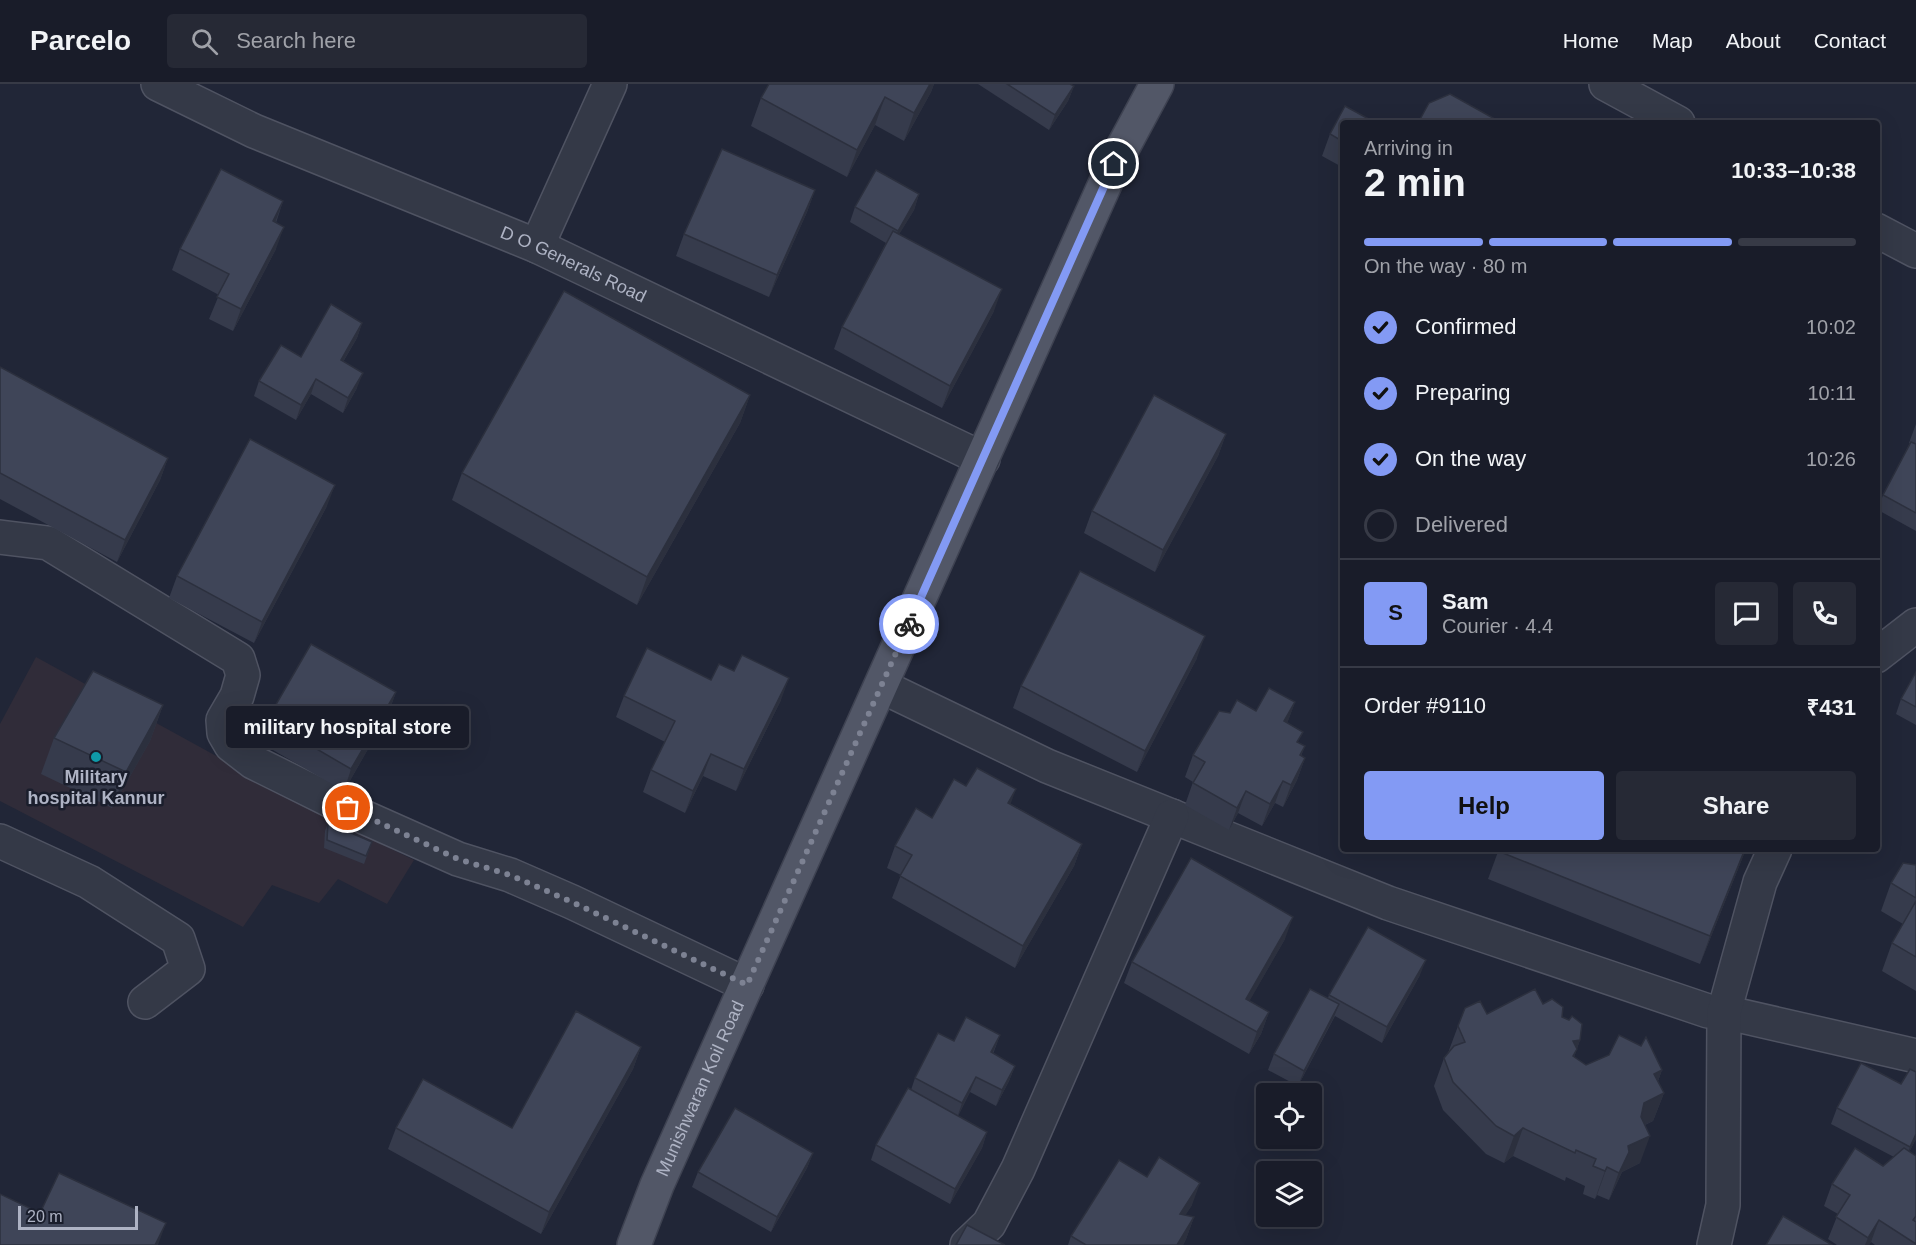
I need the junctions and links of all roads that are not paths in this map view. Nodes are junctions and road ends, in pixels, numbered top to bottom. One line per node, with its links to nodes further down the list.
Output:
1 (158, 84): 7 (street, D O Generals Road)
2 (610, 84): 7 (street)
3 (1158, 84): 9 (main road, Munishwaran Koil Road)
4 (1606, 84): 5 (street)
5 (1672, 120)
6 (1880, 232): 8 (street)
7 (537, 246): 9 (street, D O Generals Road)
8 (1916, 251)
9 (983, 459): 13 (main road, Munishwaran Koil Road)
10 (0, 537): 17 (street)
11 (1916, 624): 12 (street)
12 (1880, 653)
13 (881, 686): 14 (street); 17 (main road, Munishwaran Koil Road)
14 (1172, 816): 19 (street); 22 (street)
15 (0, 841): 18 (street)
16 (1774, 852): 19 (street)
17 (747, 985): 21 (main road, Munishwaran Koil Road)
18 (145, 1002)
19 (1724, 1012): 20 (street); 23 (street)
20 (1916, 1056)
21 (634, 1245)
22 (967, 1245)
23 (1713, 1245)

